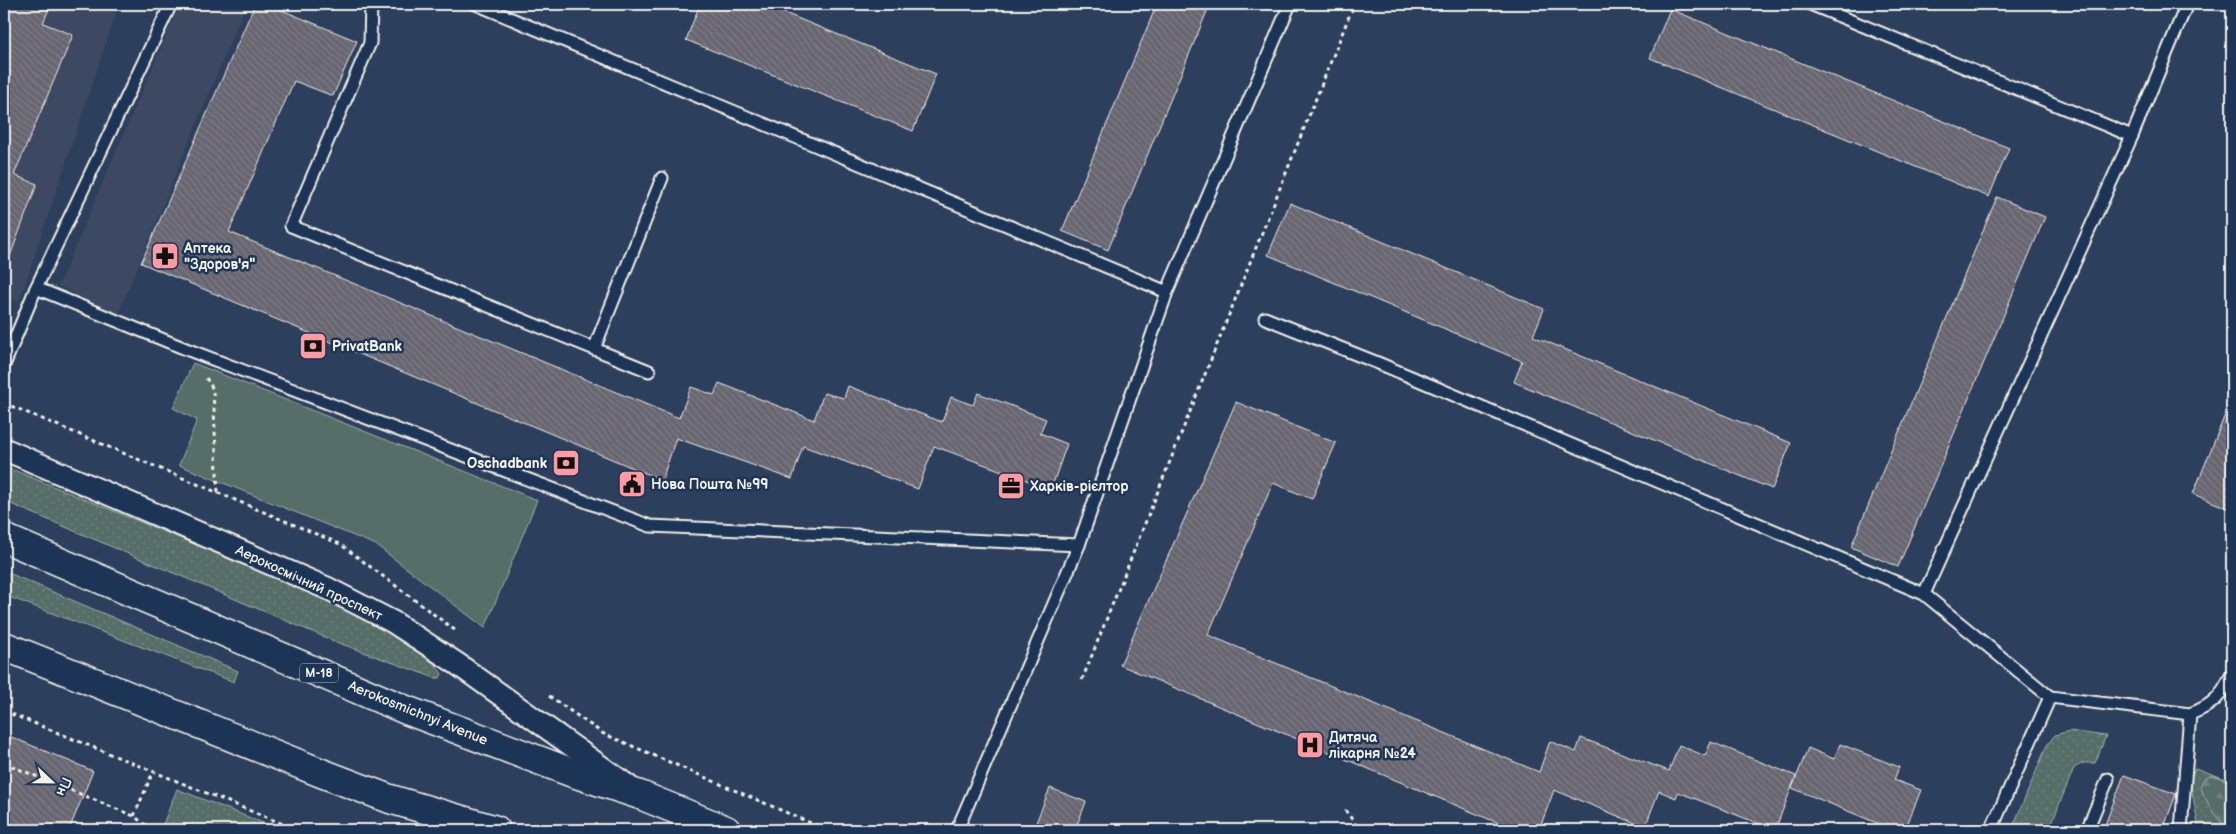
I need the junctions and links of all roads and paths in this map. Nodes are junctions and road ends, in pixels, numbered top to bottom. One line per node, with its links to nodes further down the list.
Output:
1 (170, 4): 10 (lane)
2 (371, 4): 14 (lane)
3 (476, 4): 11 (lane)
4 (1290, 4): 11 (lane)
5 (1354, 4): 24 (path)
6 (1810, 4): 8 (lane)
7 (2187, 4): 8 (lane)
8 (2132, 136): 21 (lane)
9 (662, 178): 14 (lane)
10 (36, 288): 13 (lane); 15 (lane)
11 (1167, 292): 20 (lane)
12 (1265, 318): 21 (lane)
13 (186, 349): 18 (path); 20 (lane)
14 (594, 349): 16 (lane)
15 (4, 365)
16 (648, 371)
17 (4, 449): 31 (street, Аерокосмічний проспект)
18 (218, 493)
19 (4, 538): 31 (main road, Aerokosmichnyi Avenue / М-18)
20 (1079, 545): 40 (lane)
21 (1924, 594): 25 (lane)
22 (4, 646): 33 (main road)
23 (2232, 674): 27 (lane)
24 (1082, 680)
25 (2050, 697): 27 (lane); 42 (lane)
26 (4, 711): 29 (path)
27 (2190, 714): 44 (lane)
28 (4, 763): 34 (path)
29 (153, 772): 34 (path); 36 (path)
30 (2108, 779): 43 (lane)
31 (640, 795): 39 (main road, Aerokosmichnyi Avenue / М-18)
32 (1344, 810): 41 (path)
33 (443, 815): 37 (lane); 38 (main road)
34 (134, 816): 35 (path)
35 (152, 830)
36 (298, 830)
37 (465, 830)
38 (496, 830)
39 (726, 830)
40 (958, 830)
41 (1360, 830)
42 (1991, 830)
43 (2087, 830)
44 (2181, 830)

